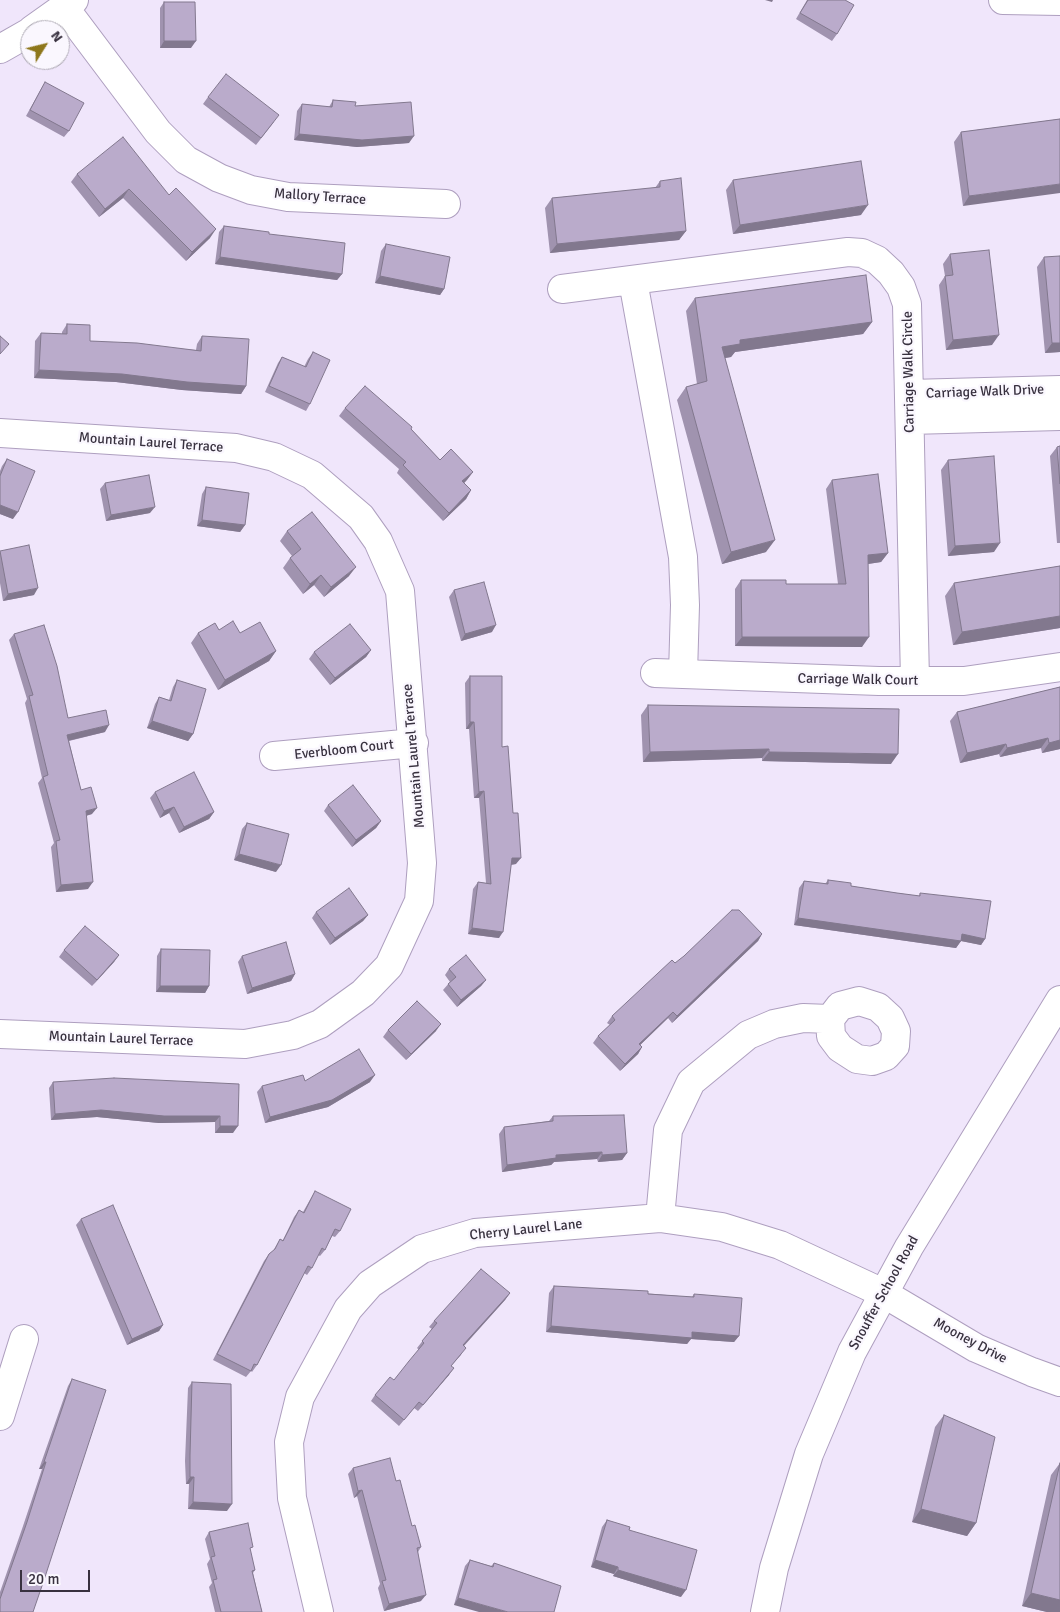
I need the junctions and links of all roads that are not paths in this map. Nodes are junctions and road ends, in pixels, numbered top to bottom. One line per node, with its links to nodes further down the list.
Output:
1 (1003, 0): 2 (street)
2 (1060, 1)
3 (69, 4): 4 (street); 7 (street, Mallory Terrace)
4 (46, 20)
5 (20, 37): 6 (street)
6 (0, 49)
7 (446, 204)
8 (633, 281): 9 (street, Carriage Walk Circle); 11 (street, Carriage Walk Circle); 16 (street)
9 (562, 289)
10 (1060, 390): 11 (street, Carriage Walk Drive)
11 (910, 407): 12 (street, Carriage Walk Drive); 17 (street, Carriage Walk Circle)
12 (1060, 416)
13 (0, 433): 18 (street, Mountain Laurel Terrace)
14 (1060, 667): 17 (street, Carriage Walk Court)
15 (655, 673): 16 (street, Carriage Walk Court)
16 (683, 674): 17 (street, Carriage Walk Court)
17 (915, 681)
18 (414, 743): 19 (street, Everbloom Court); 22 (street, Mountain Laurel Terrace)
19 (274, 756)
20 (1060, 1000): 24 (street, Snouffer School Road)
21 (830, 1019): 23 (street)
22 (0, 1034)
23 (660, 1218): 24 (street, Cherry Laurel Lane); 28 (street, Cherry Laurel Lane)
24 (883, 1293): 26 (street, Mooney Drive); 29 (street, Snouffer School Road)
25 (24, 1339): 27 (street)
26 (1060, 1382)
27 (0, 1416)
28 (319, 1612)
29 (765, 1612)

